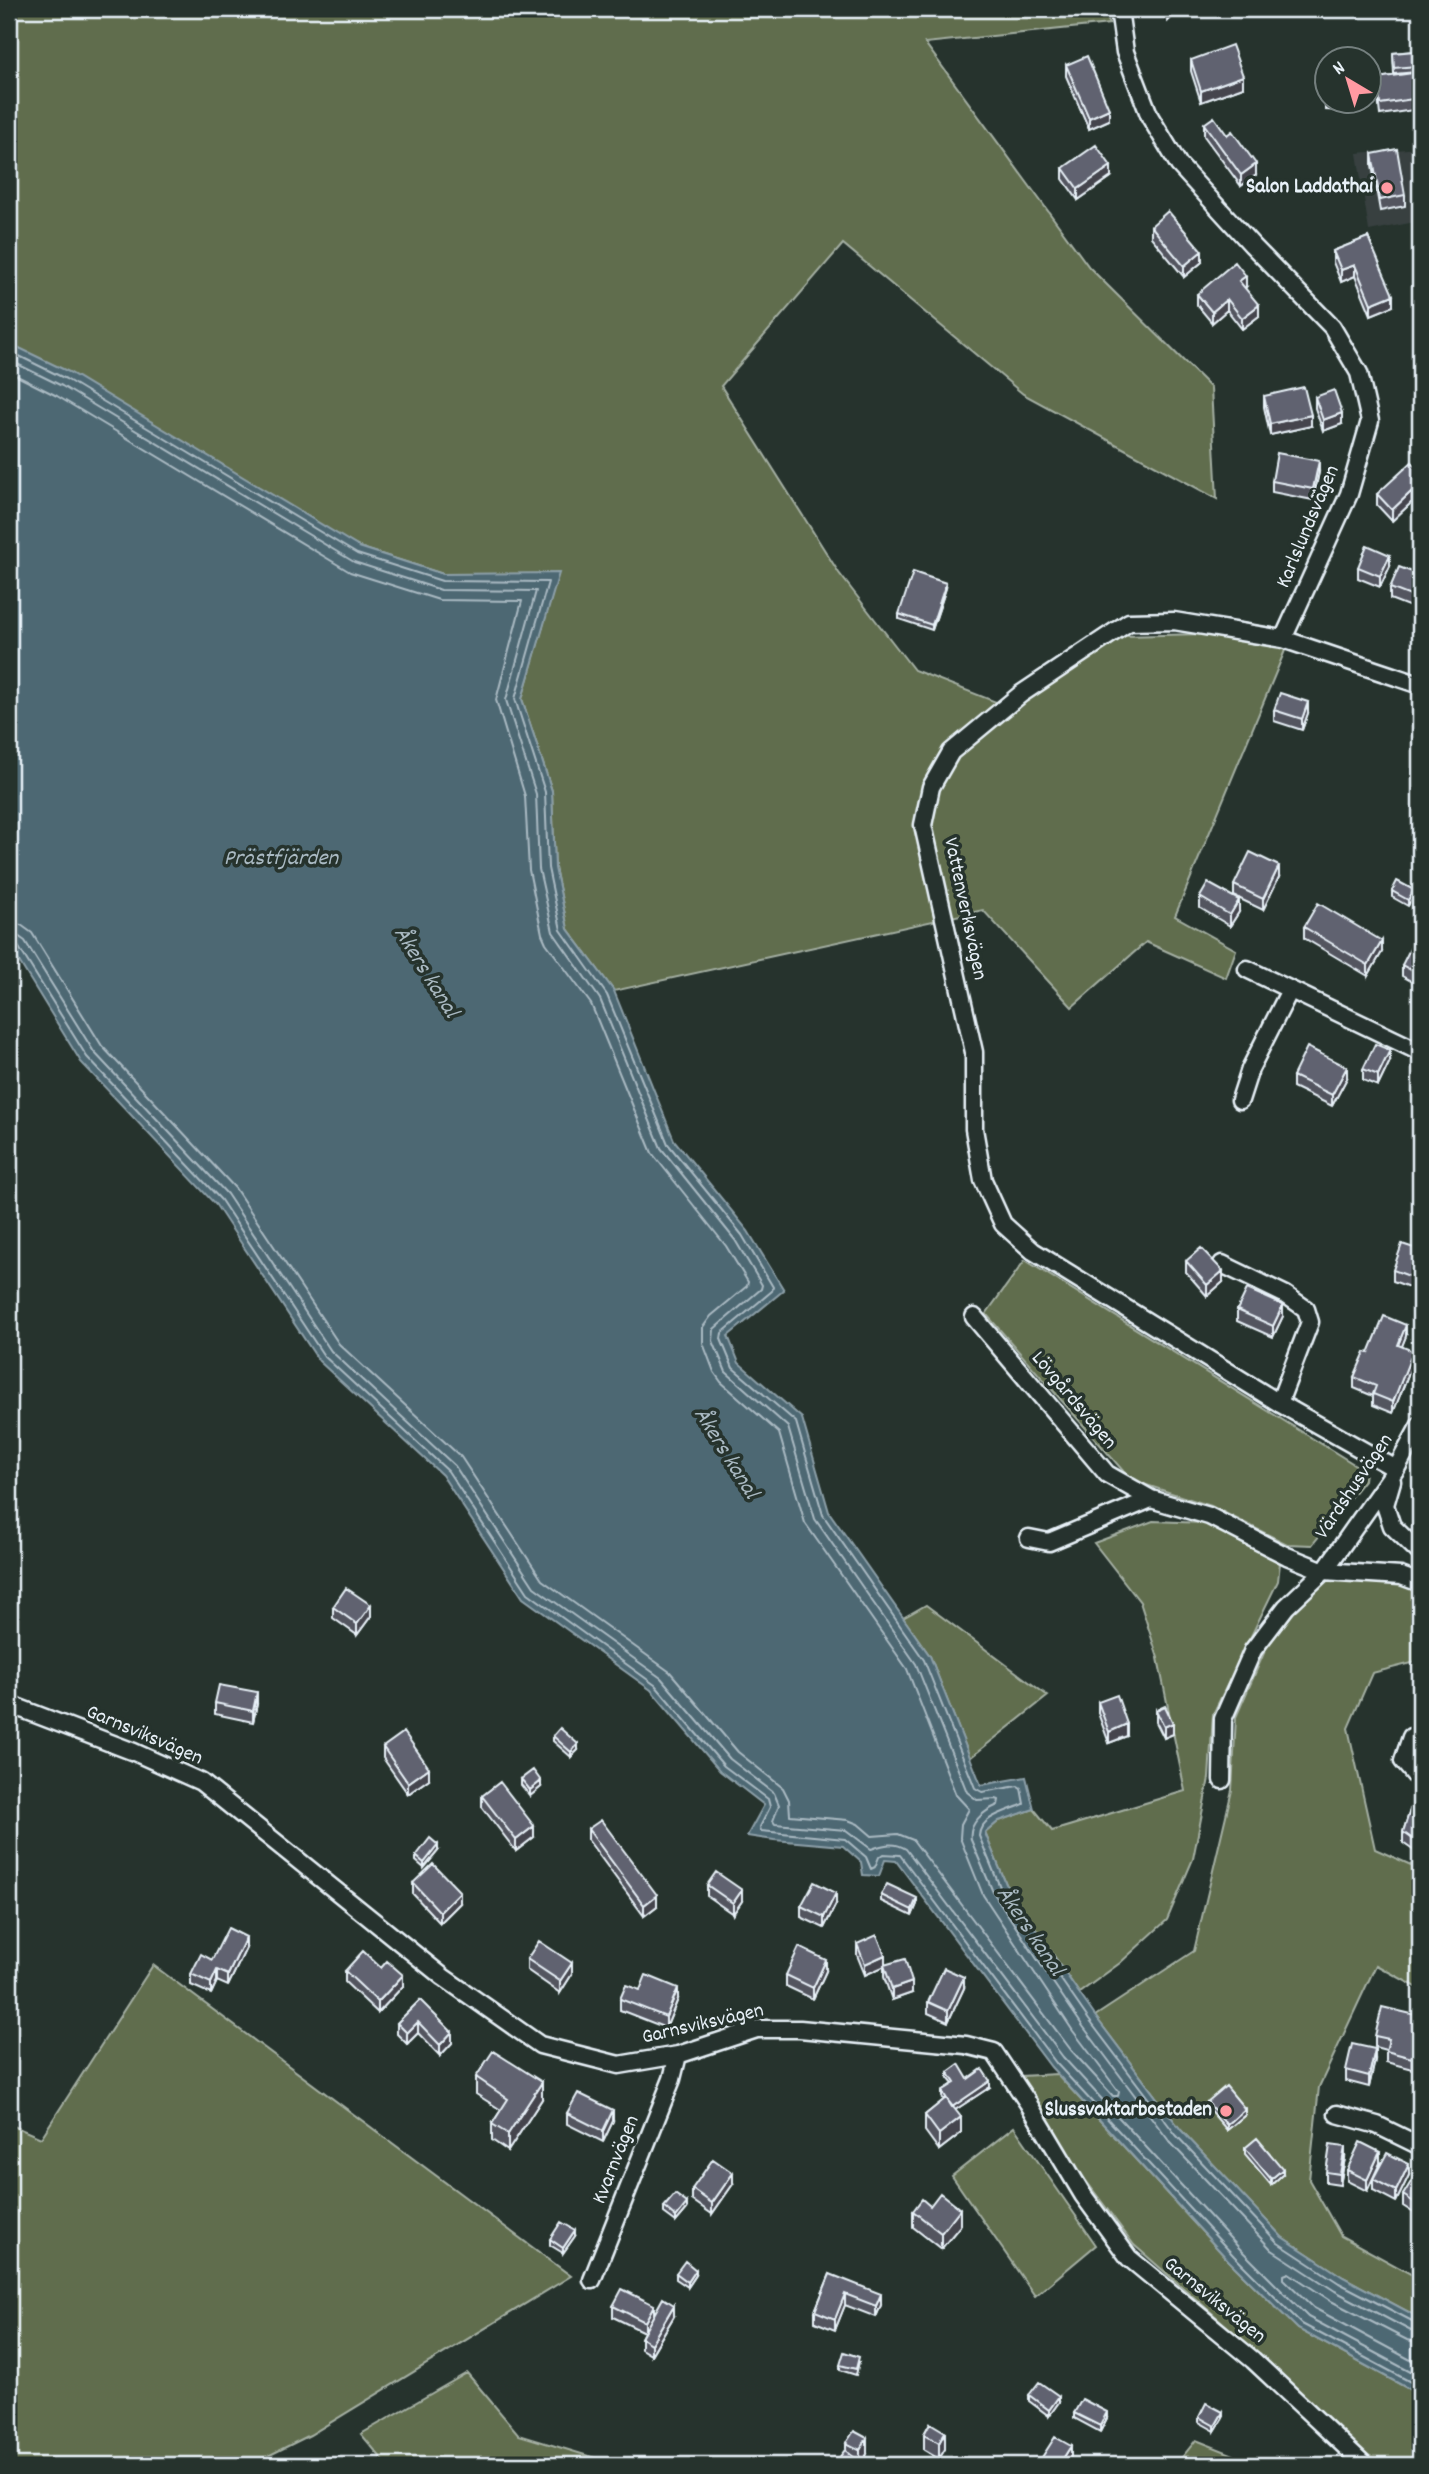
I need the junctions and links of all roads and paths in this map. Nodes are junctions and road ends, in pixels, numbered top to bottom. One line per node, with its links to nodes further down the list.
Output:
1 (1119, 9): 2 (street, Karlslundsvägen)
2 (1283, 639): 3 (street, Vattenverksvägen); 10 (street, Vattenverksvägen)
3 (1420, 685)
4 (1247, 969): 5 (street)
5 (1290, 990): 6 (street); 7 (street)
6 (1420, 1052)
7 (1240, 1100)
8 (1222, 1264): 10 (street)
9 (974, 1317): 13 (street, Lövgårdsvägen)
10 (1279, 1403): 12 (street, Vattenverksvägen)
11 (1420, 1424): 12 (street, Värdshusvägen)
12 (1396, 1469): 15 (street); 16 (street, Värdshusvägen)
13 (1151, 1500): 14 (street); 16 (street, Lövgårdsvägen)
14 (1029, 1538)
15 (1420, 1553)
16 (1324, 1571): 17 (street, Värdshusvägen); 20 (street, Värdshusvägen)
17 (1420, 1583)
18 (9, 1704): 22 (street, Garnsviksvägen)
19 (1420, 1740): 21 (street)
20 (1222, 1780)
21 (1420, 1781)
22 (678, 2055): 25 (street, Kvarnvägen); 26 (street, Garnsviksvägen)
23 (1337, 2114): 24 (street)
24 (1420, 2146)
25 (592, 2280)
26 (1365, 2465)

